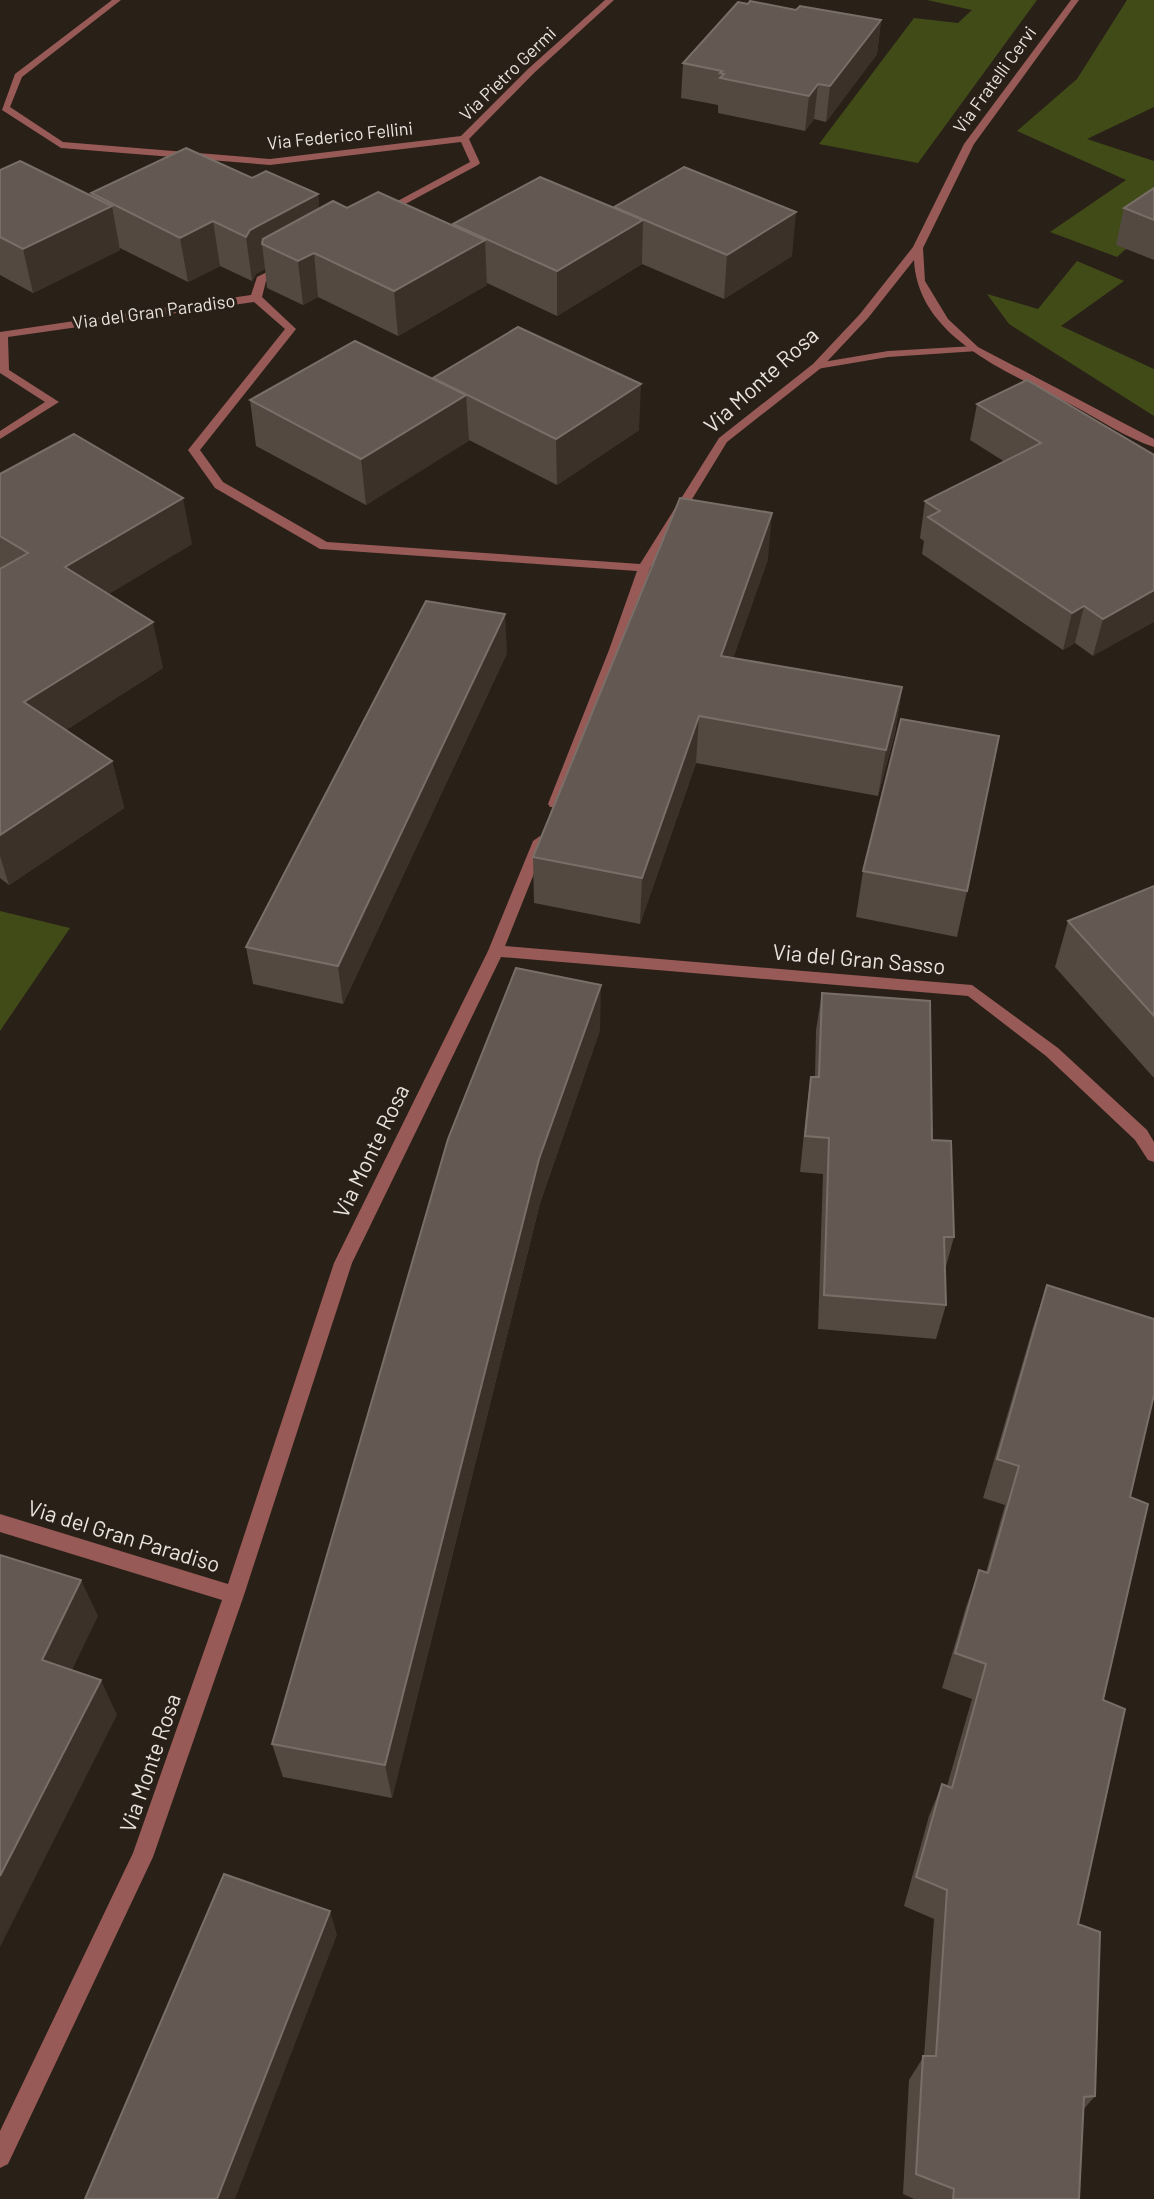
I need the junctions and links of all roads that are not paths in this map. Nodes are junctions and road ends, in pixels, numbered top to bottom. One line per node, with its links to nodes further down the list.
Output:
1 (117, 0): 4 (street, Via Federico Fellini)
2 (610, 0): 4 (street, Via Pietro Germi)
3 (1075, 0): 6 (street, Via Fratelli Cervi)
4 (464, 139): 5 (street)
5 (368, 221)
6 (918, 248): 10 (street); 11 (street, Via Monte Rosa)
7 (301, 257): 8 (street)
8 (256, 298): 9 (street, Via del Gran Paradiso); 14 (street, Via del Gran Paradiso)
9 (1, 335): 12 (street, Via del Gran Paradiso)
10 (974, 349): 11 (street); 13 (street)
11 (817, 366): 14 (street, Via Monte Rosa)
12 (0, 436)
13 (1154, 444)
14 (644, 568): 15 (street, Via Monte Rosa)
15 (496, 951): 16 (street, Via del Gran Sasso); 18 (street, Via Monte Rosa)
16 (1154, 1155)
17 (0, 1523): 18 (street, Via del Gran Paradiso)
18 (234, 1595): 19 (street, Via Monte Rosa)
19 (0, 2156)

